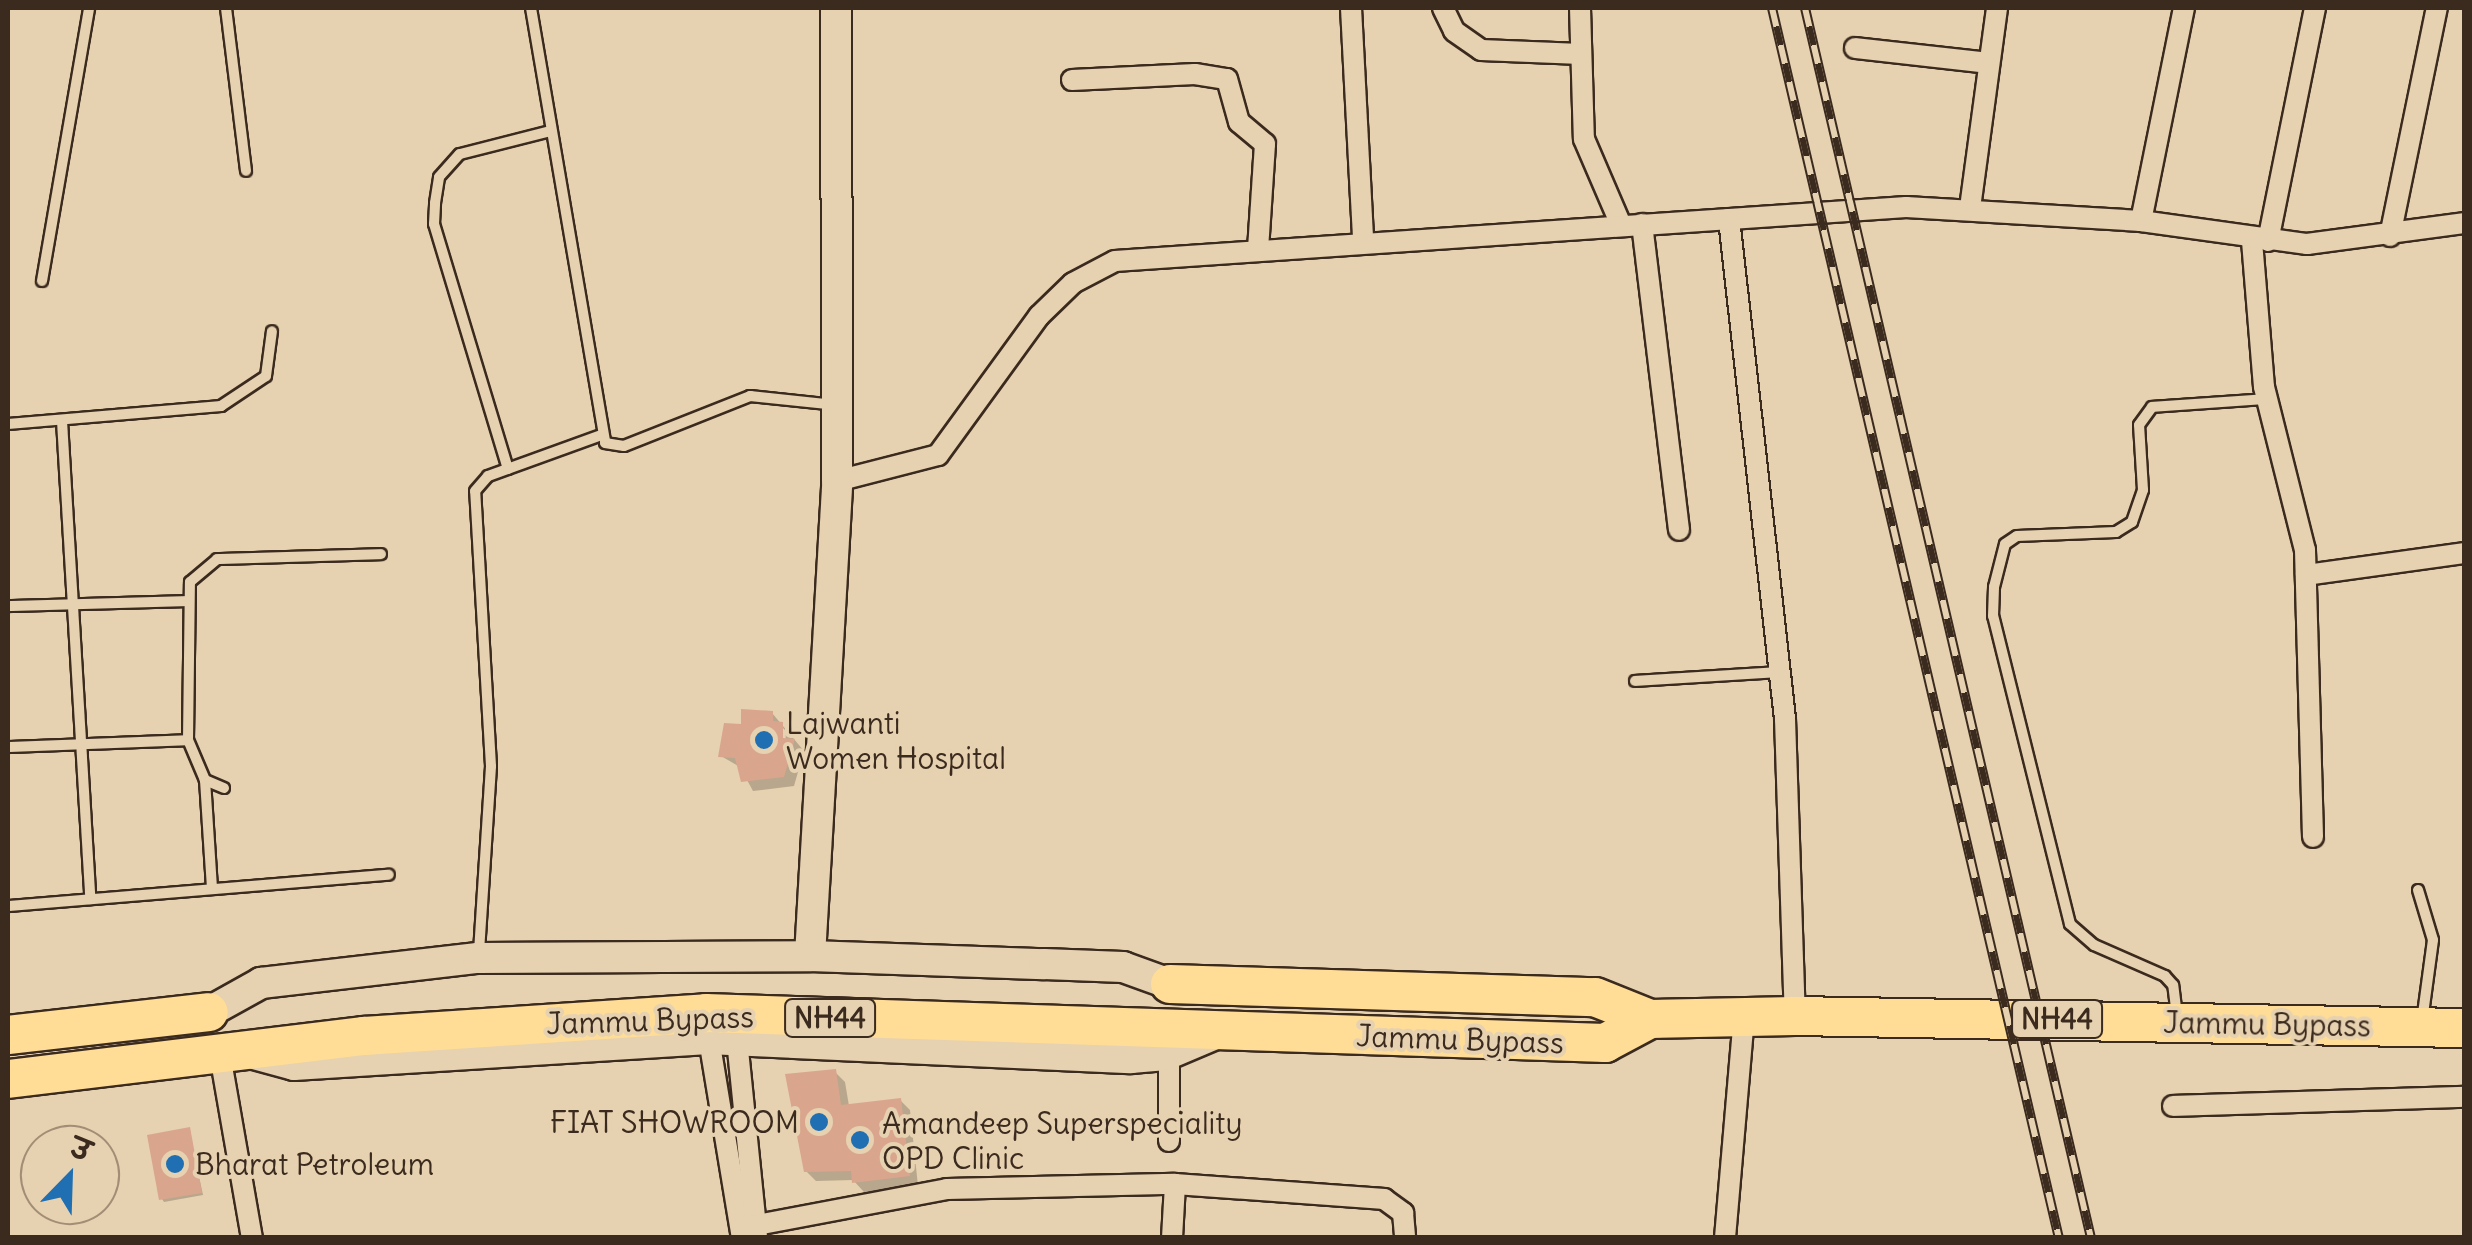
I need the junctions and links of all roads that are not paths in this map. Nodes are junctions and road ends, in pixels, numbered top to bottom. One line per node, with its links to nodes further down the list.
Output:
1 (90, 8): 27 (lane)
2 (226, 8): 17 (lane)
3 (531, 8): 16 (lane)
4 (836, 8): 30 (street)
5 (1351, 8): 24 (street)
6 (1442, 8): 13 (street)
7 (1580, 8): 13 (street)
8 (1997, 8): 14 (street)
9 (2184, 8): 20 (street)
10 (2315, 8): 25 (street)
11 (2437, 8): 23 (street)
12 (1855, 48): 14 (street)
13 (1581, 54): 22 (street)
14 (1988, 63): 18 (street)
15 (1072, 80): 26 (street)
16 (551, 131): 33 (lane); 34 (lane)
17 (246, 171)
18 (1970, 208): 19 (street); 20 (street)
19 (1728, 219): 22 (street); 43 (street)
20 (2141, 221): 25 (street)
21 (2464, 223): 23 (street)
22 (1631, 224): 24 (street); 36 (street)
23 (2390, 236): 25 (street)
24 (1363, 240): 26 (street)
25 (2260, 241): 29 (street)
26 (1258, 249): 35 (street)
27 (42, 281)
28 (272, 330): 31 (lane)
29 (2267, 399): 39 (street); 63 (lane)
30 (838, 405): 33 (lane); 35 (street)
31 (62, 420): 32 (lane); 42 (lane)
32 (8, 424)
33 (601, 435): 34 (lane)
34 (508, 469): 57 (lane)
35 (837, 481): 56 (street)
36 (1679, 530)
37 (2464, 553): 39 (street)
38 (380, 554): 40 (lane)
39 (2306, 575): 50 (street)
40 (185, 600): 42 (lane); 45 (lane)
41 (8, 606): 42 (lane)
42 (73, 606): 46 (lane)
43 (1780, 672): 44 (lane); 61 (street)
44 (1635, 680)
45 (188, 740): 46 (lane); 48 (lane)
46 (81, 742): 47 (lane); 54 (lane)
47 (8, 748)
48 (205, 780): 49 (lane); 52 (lane)
49 (224, 788)
50 (2313, 837)
51 (389, 875): 52 (lane)
52 (212, 889): 54 (lane)
53 (2418, 890): 64 (lane)
54 (90, 899): 55 (lane)
55 (8, 906)
56 (810, 956): 57 (street); 58 (street)
57 (478, 958): 59 (street)
58 (1170, 984): 62 (highway, Jammu Bypass / NH44)
59 (210, 1012): 68 (highway)
60 (1744, 1016): 61 (highway, Jammu Bypass / NH44); 62 (highway, Jammu Bypass / NH44); 80 (street)
61 (1795, 1016): 63 (highway, Jammu Bypass / NH44)
62 (1650, 1019): 67 (highway, Jammu Bypass / NH44)
63 (2178, 1022): 64 (highway, Jammu Bypass / NH44)
64 (2422, 1027): 65 (highway, Jammu Bypass / NH44)
65 (2464, 1028)
66 (717, 1031): 67 (highway, Jammu Bypass / NH44); 69 (highway, Jammu Bypass / NH44); 70 (street); 76 (street)
67 (1221, 1031): 70 (street)
68 (8, 1035)
69 (233, 1053): 71 (highway, Jammu Bypass / NH44); 77 (street)
70 (1169, 1054): 74 (street)
71 (8, 1079)
72 (2464, 1097): 73 (street)
73 (2172, 1106)
74 (1169, 1140)
75 (1175, 1184): 76 (street); 78 (street); 79 (street)
76 (749, 1232)
77 (252, 1238)
78 (1172, 1238)
79 (1405, 1238)
80 (1726, 1238)

